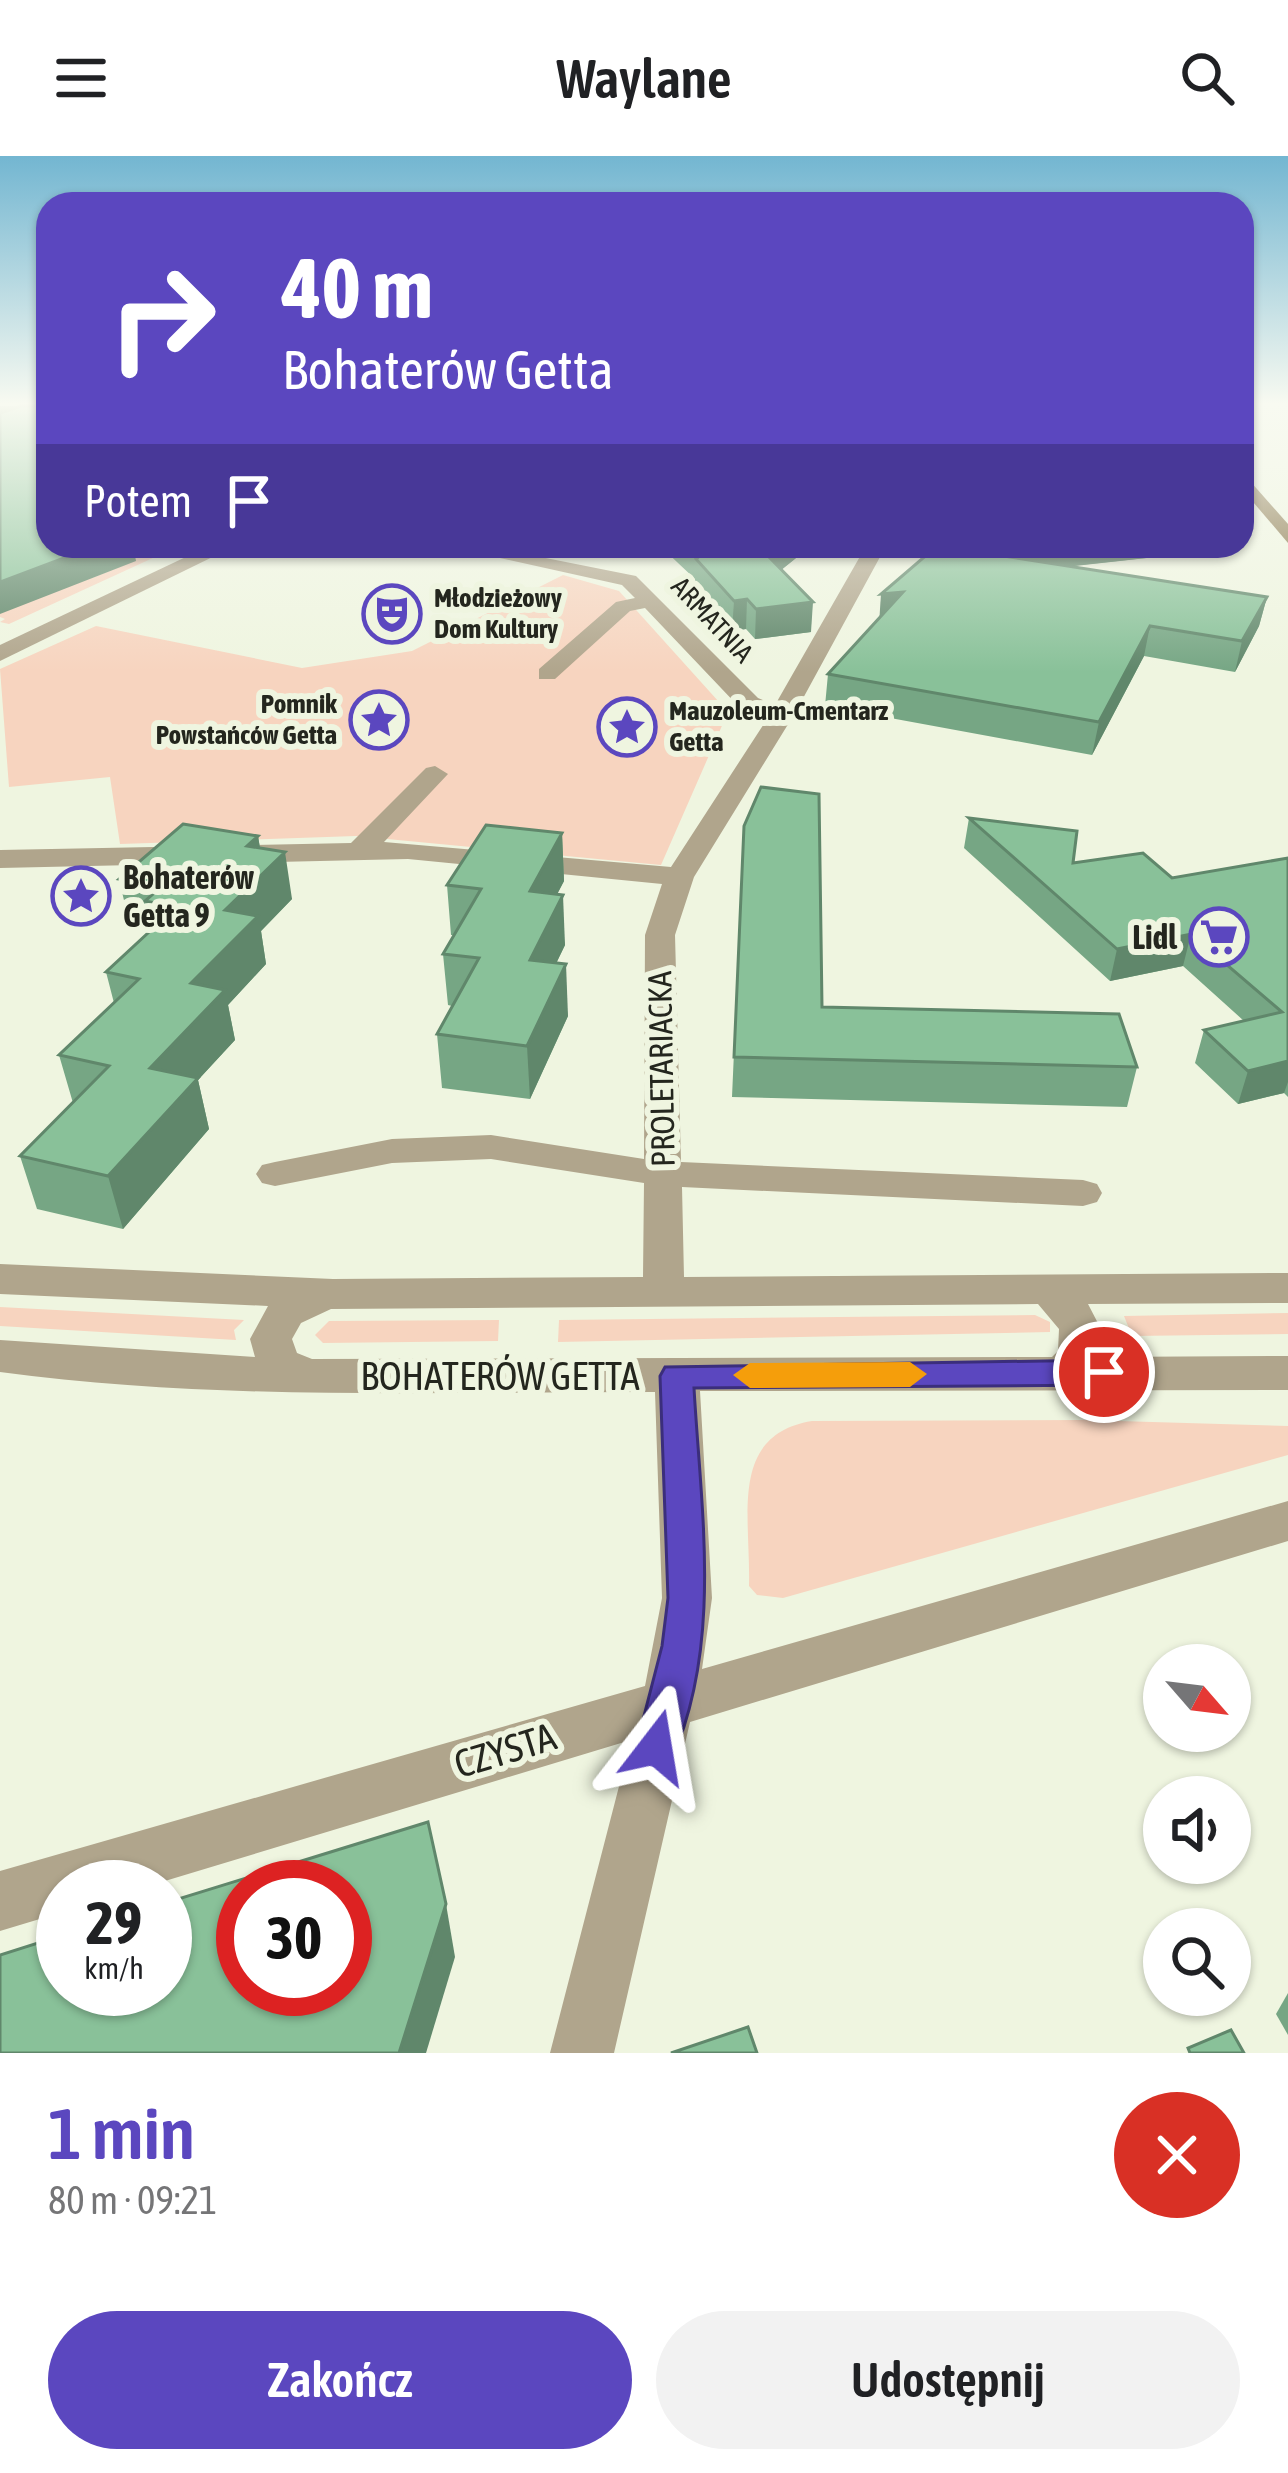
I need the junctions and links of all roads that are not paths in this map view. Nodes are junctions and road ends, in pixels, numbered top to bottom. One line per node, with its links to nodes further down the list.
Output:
1 (1254, 495): 2 (main road)
2 (1288, 537)
3 (200, 558): 7 (street)
4 (519, 558): 6 (street, ARMATNIA)
5 (869, 558): 9 (street, PROLETARIACKA)
6 (651, 601): 8 (street); 9 (street, ARMATNIA)
7 (0, 654)
8 (547, 674)
9 (780, 716): 13 (street, PROLETARIACKA)
10 (435, 774): 11 (street)
11 (360, 850): 12 (street); 13 (street)
12 (0, 859)
13 (679, 877): 15 (street, PROLETARIACKA)
14 (275, 1174): 15 (street)
15 (663, 1174): 16 (street); 19 (street, PROLETARIACKA)
16 (1083, 1193)
17 (0, 1279): 21 (street)
18 (1288, 1288): 20 (street)
19 (664, 1289): 20 (street); 21 (street)
20 (1047, 1289): 24 (street)
21 (333, 1294): 25 (street)
22 (0, 1356): 25 (street, BOHATERÓW GETTA)
23 (1288, 1372): 24 (street, BOHATERÓW GETTA)
24 (1063, 1374): 26 (street, BOHATERÓW GETTA)
25 (309, 1376): 26 (street, BOHATERÓW GETTA)
26 (677, 1376): 28 (street)
27 (1288, 1521): 28 (street, CZYSTA)
28 (668, 1702): 29 (street, CZYSTA); 30 (street)
29 (0, 1901)
30 (582, 2053)

